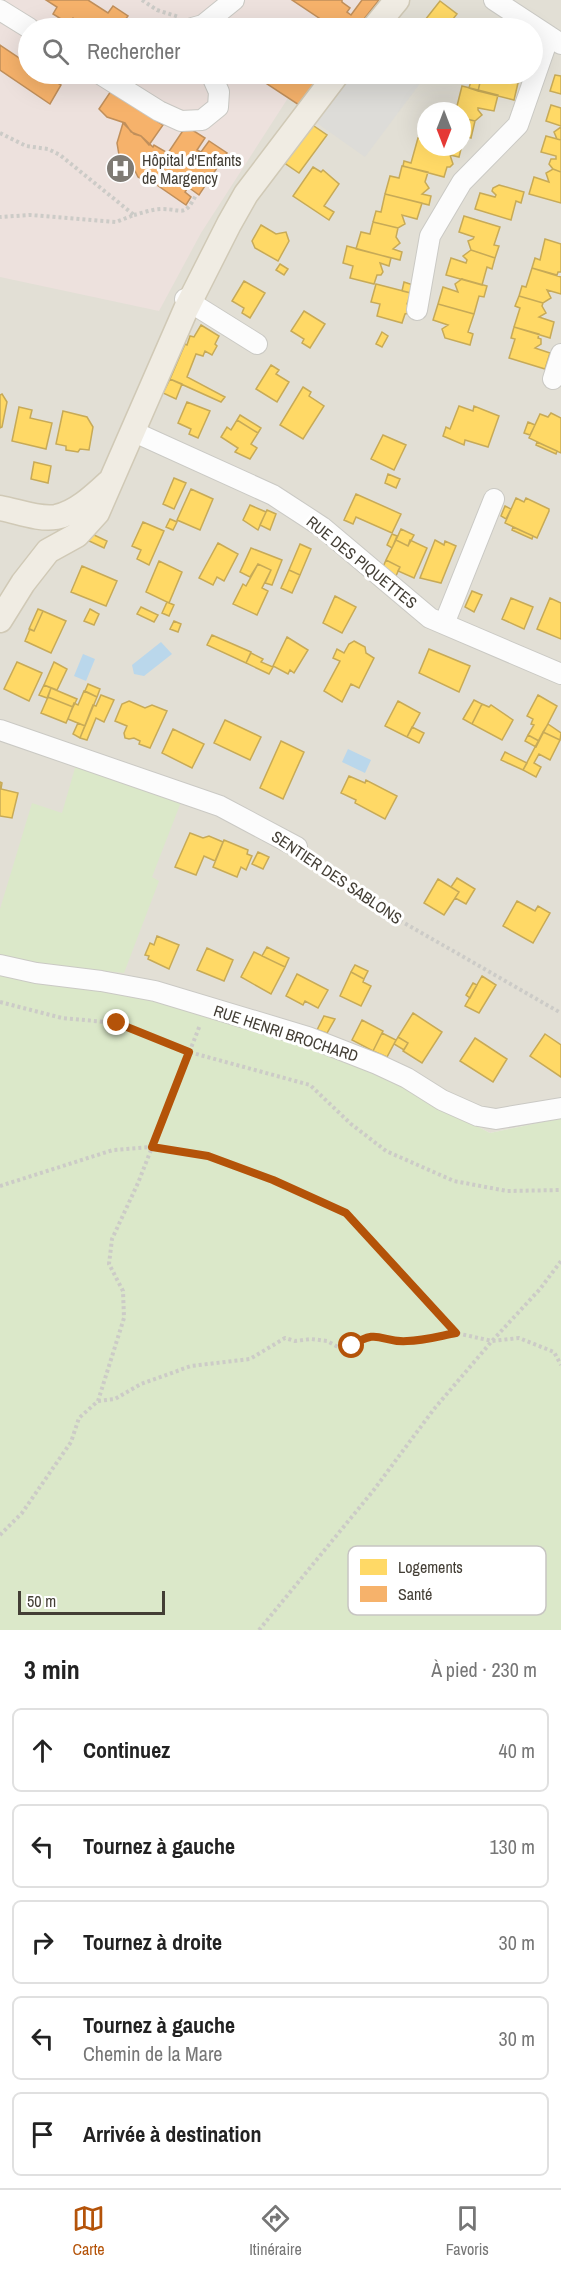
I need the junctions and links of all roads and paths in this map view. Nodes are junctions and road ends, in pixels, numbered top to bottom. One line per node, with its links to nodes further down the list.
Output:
1 (142, 0): 6 (path)
2 (234, 0): 7 (street)
3 (397, 0): 8 (main road)
4 (494, 0): 9 (street)
5 (0, 10): 10 (street)
6 (177, 18)
7 (211, 18)
8 (382, 18)
9 (521, 18)
10 (18, 21)
11 (555, 40): 12 (street)
12 (543, 68)
13 (116, 84): 14 (street)
14 (215, 84)
15 (333, 84): 21 (main road)
16 (536, 84): 22 (street)
17 (0, 133): 19 (path)
18 (196, 195): 19 (path)
19 (134, 215): 20 (path)
20 (0, 217)
21 (187, 301): 23 (street); 26 (main road)
22 (417, 310)
23 (257, 344)
24 (561, 354): 25 (street)
25 (553, 379)
26 (132, 431): 27 (main road); 33 (street, RUE DES PIQUETTES)
27 (110, 482): 30 (main road); 31 (main road)
28 (494, 499): 33 (street)
29 (0, 508): 30 (main road)
30 (51, 517): 31 (street)
31 (56, 548): 32 (main road)
32 (0, 620)
33 (444, 624): 34 (street, RUE DES PIQUETTES)
34 (561, 675)
35 (0, 729): 36 (street, SENTIER DES SABLONS)
36 (297, 847): 40 (path, SENTIER DES SABLONS)
37 (0, 965): 39 (street, RUE HENRI BROCHARD)
38 (0, 1002): 41 (path)
39 (207, 1007): 41 (path); 42 (street, RUE HENRI BROCHARD)
40 (561, 1012)
41 (189, 1052): 43 (path); 45 (path)
42 (561, 1108)
43 (152, 1147): 44 (path); 47 (path); 50 (path)
44 (0, 1186)
45 (561, 1190)
46 (561, 1261): 48 (path)
47 (456, 1333): 48 (path); 50 (path)
48 (492, 1341): 49 (path); 52 (path)
49 (561, 1365)
50 (98, 1401): 51 (path)
51 (0, 1535)
52 (259, 1630)

